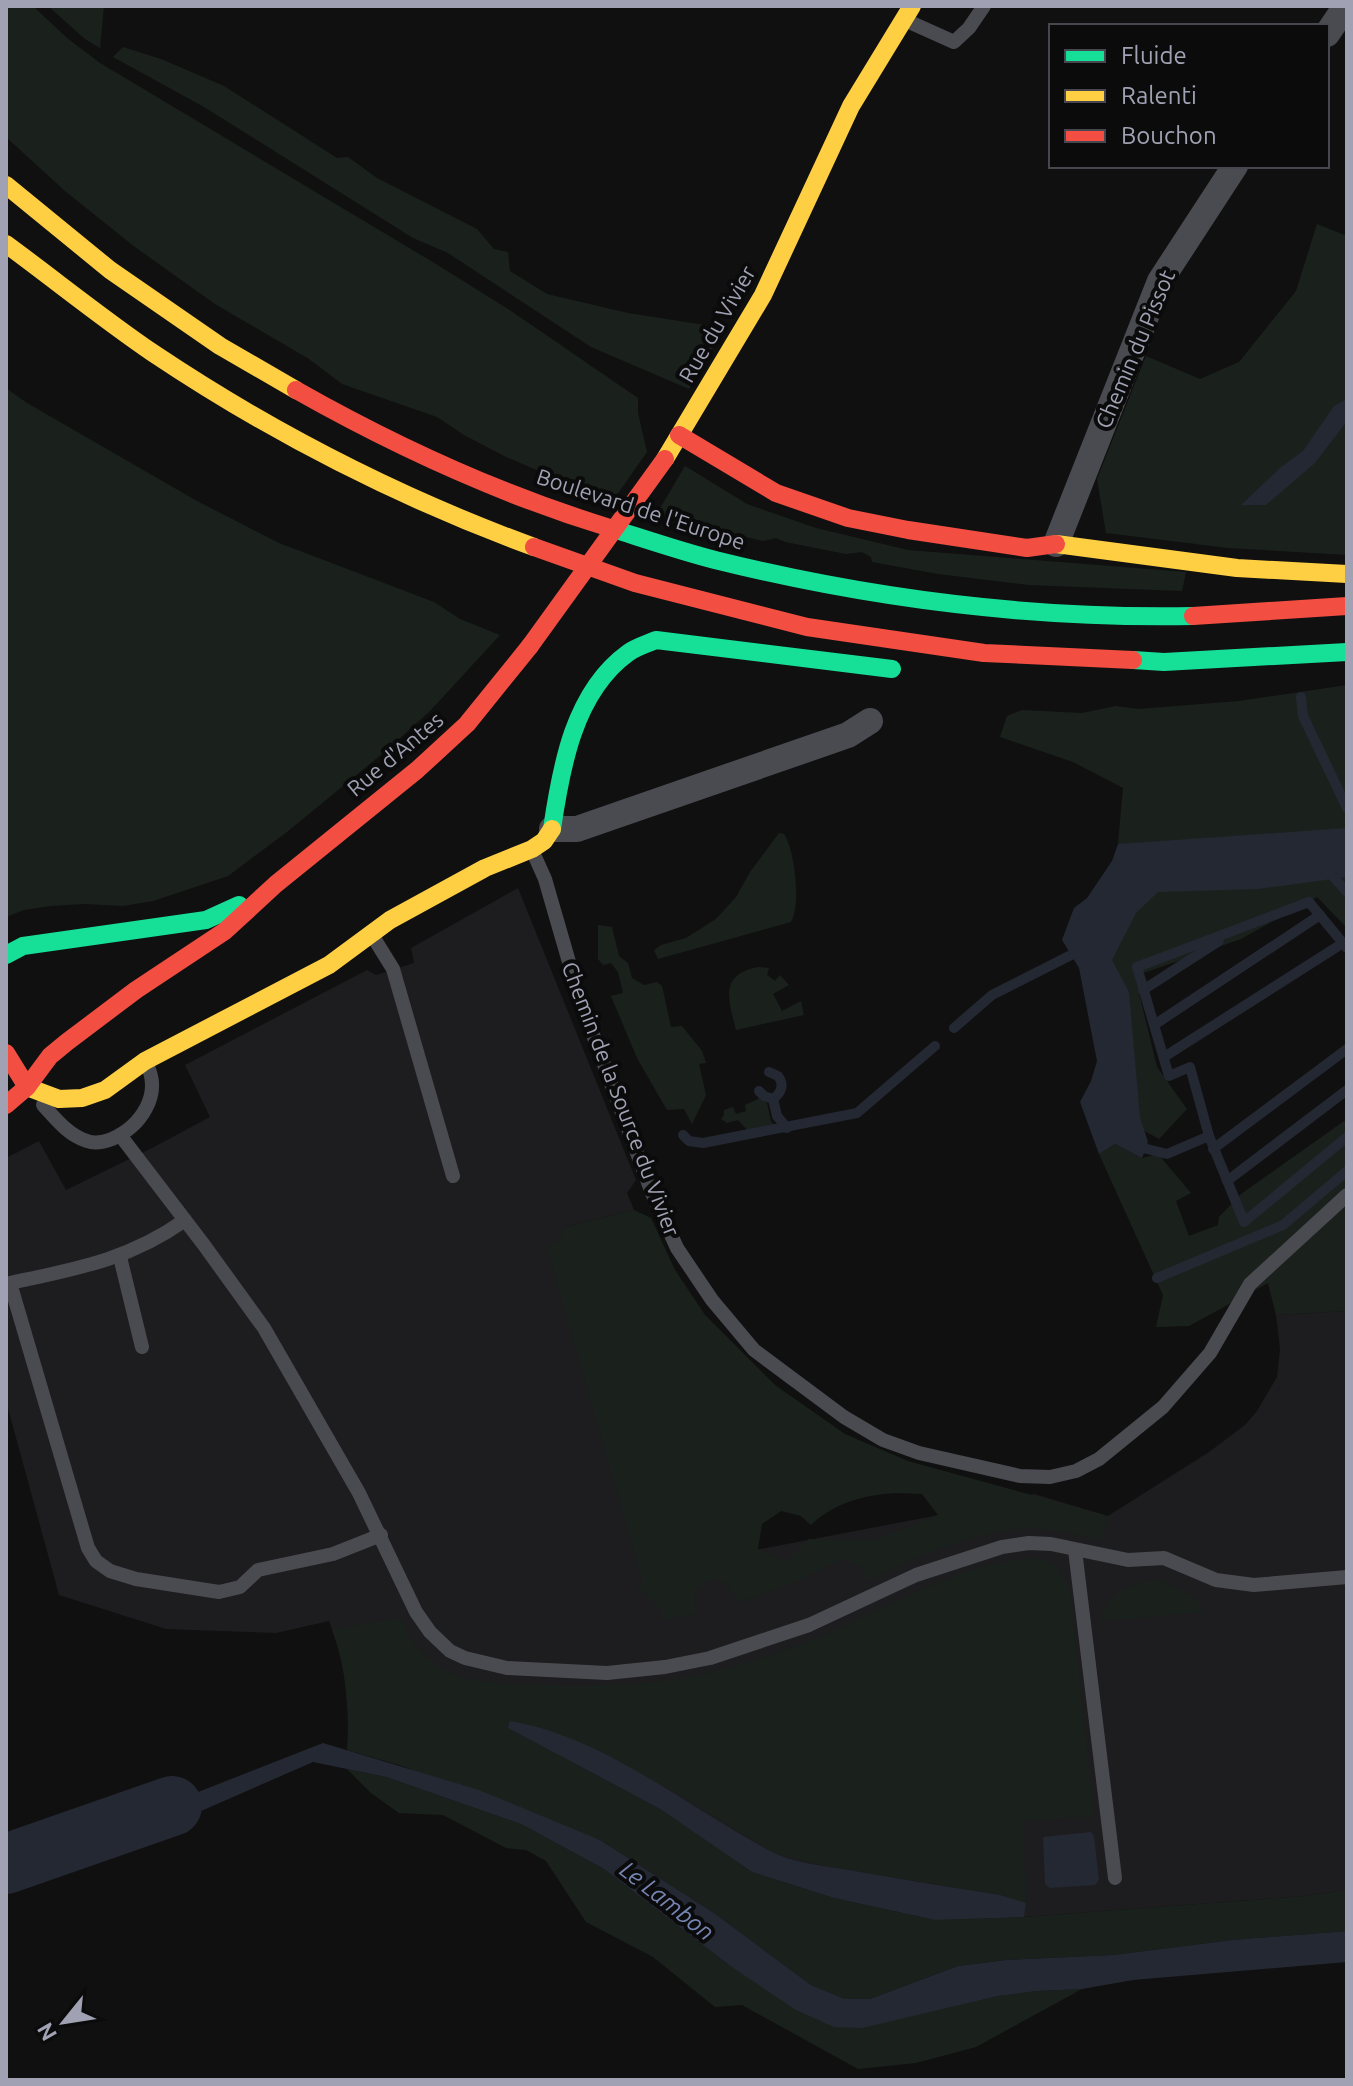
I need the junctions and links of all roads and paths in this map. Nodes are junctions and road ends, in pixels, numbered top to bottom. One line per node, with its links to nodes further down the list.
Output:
1 (984, 6): 3 (lane)
2 (1346, 6): 4 (street)
3 (908, 13): 8 (main road, Rue du Vivier)
4 (1329, 31)
5 (1234, 168): 9 (street, Chemin du Pissot)
6 (6, 185): 11 (main road, Boulevard de l'Europe)
7 (6, 244): 13 (main road)
8 (679, 435): 9 (main road); 12 (main road, Rue du Vivier, bridge)
9 (1056, 544): 10 (main road)
10 (1347, 574)
11 (1347, 606)
12 (530, 646): 18 (main road, Rue d'Antes)
13 (947, 650): 14 (main road); 16 (main road)
14 (1347, 652)
15 (870, 721): 16 (street)
16 (552, 829): 17 (main road)
17 (532, 849): 19 (main road); 31 (lane, Chemin de la Source du Vivier)
18 (276, 884): 20 (main road, Rue d'Antes); 21 (main road, Rue d'Antes)
19 (372, 935): 24 (main road); 30 (lane)
20 (6, 955)
21 (67, 1042): 23 (main road); 26 (main road, Rue d'Antes)
22 (6, 1053): 26 (main road)
23 (84, 1061)
24 (145, 1061): 25 (main road); 26 (main road); 29 (lane)
25 (105, 1070)
26 (27, 1087): 27 (main road, Rue d'Antes); 28 (main road, Rue d'Antes); 29 (lane)
27 (6, 1096)
28 (6, 1105)
29 (120, 1135): 32 (lane)
30 (453, 1176)
31 (1347, 1195)
32 (185, 1220): 33 (lane); 36 (lane)
33 (120, 1257): 34 (lane); 35 (lane)
34 (8, 1280): 36 (lane)
35 (142, 1347)
36 (381, 1535): 37 (lane)
37 (1075, 1550): 38 (lane); 39 (lane)
38 (1347, 1577)
39 (1115, 1878)

